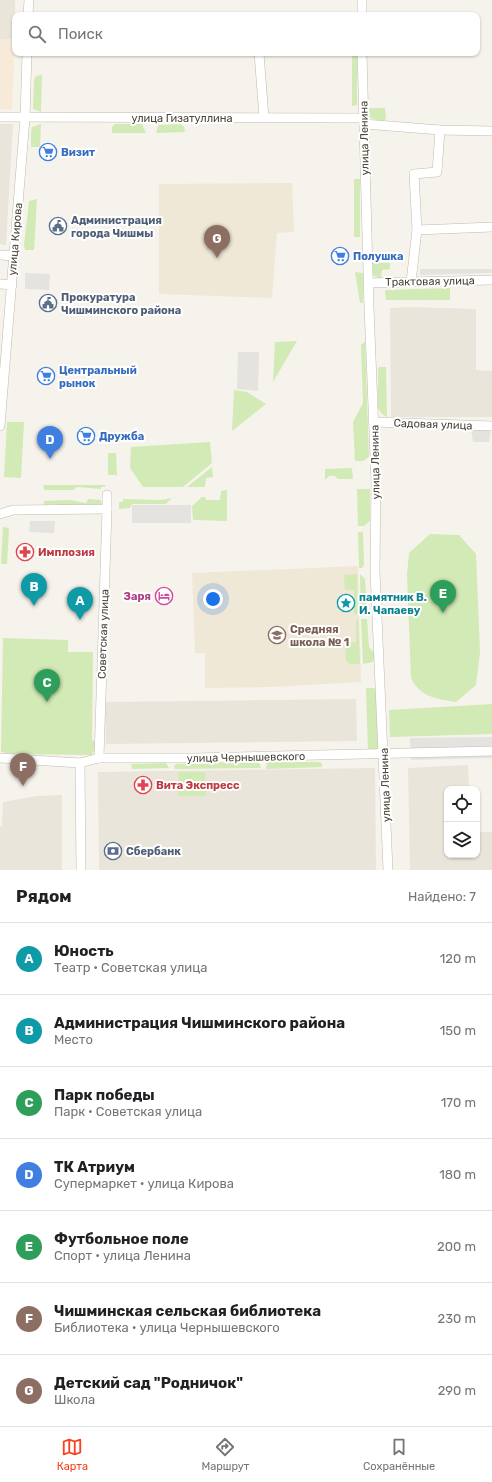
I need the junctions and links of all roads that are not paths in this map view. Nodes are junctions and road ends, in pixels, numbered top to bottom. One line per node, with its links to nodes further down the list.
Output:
1 (29, 0): 3 (street)
2 (362, 0): 4 (street)
3 (28, 12)
4 (362, 12)
5 (27, 56): 9 (street, улица Кирова)
6 (259, 56): 10 (street)
7 (362, 56): 11 (street, улица Ленина)
8 (0, 117): 9 (street, улица Гизатуллина)
9 (25, 118): 10 (street, улица Гизатуллина); 17 (street, улица Кирова)
10 (264, 118): 11 (street, улица Гизатуллина)
11 (364, 121): 12 (street, улица Гизатуллина); 20 (street, улица Ленина)
12 (440, 130): 13 (street, улица Гизатуллина); 15 (street)
13 (492, 131)
14 (492, 227): 15 (street)
15 (417, 230): 19 (street)
16 (0, 255): 17 (street)
17 (14, 256): 22 (street, улица Кирова)
18 (492, 280): 19 (street, Трактовая улица)
19 (411, 282): 20 (street, Трактовая улица)
20 (368, 283): 23 (street, улица Ленина)
21 (0, 284): 22 (street)
22 (12, 284): 24 (street, улица Кирова)
23 (374, 422): 25 (street, Садовая улица); 30 (street, улица Ленина)
24 (0, 426)
25 (492, 426)
26 (107, 495): 27 (street, Советская улица)
27 (107, 509): 28 (street); 32 (street, Советская улица)
28 (0, 514)
29 (492, 751): 30 (street, улица Чернышевского)
30 (384, 754): 32 (street, улица Чернышевского); 35 (street, улица Ленина)
31 (0, 758): 33 (street, улица Чернышевского)
32 (99, 758): 33 (street, улица Чернышевского)
33 (80, 763): 34 (street)
34 (82, 870)
35 (388, 870)

